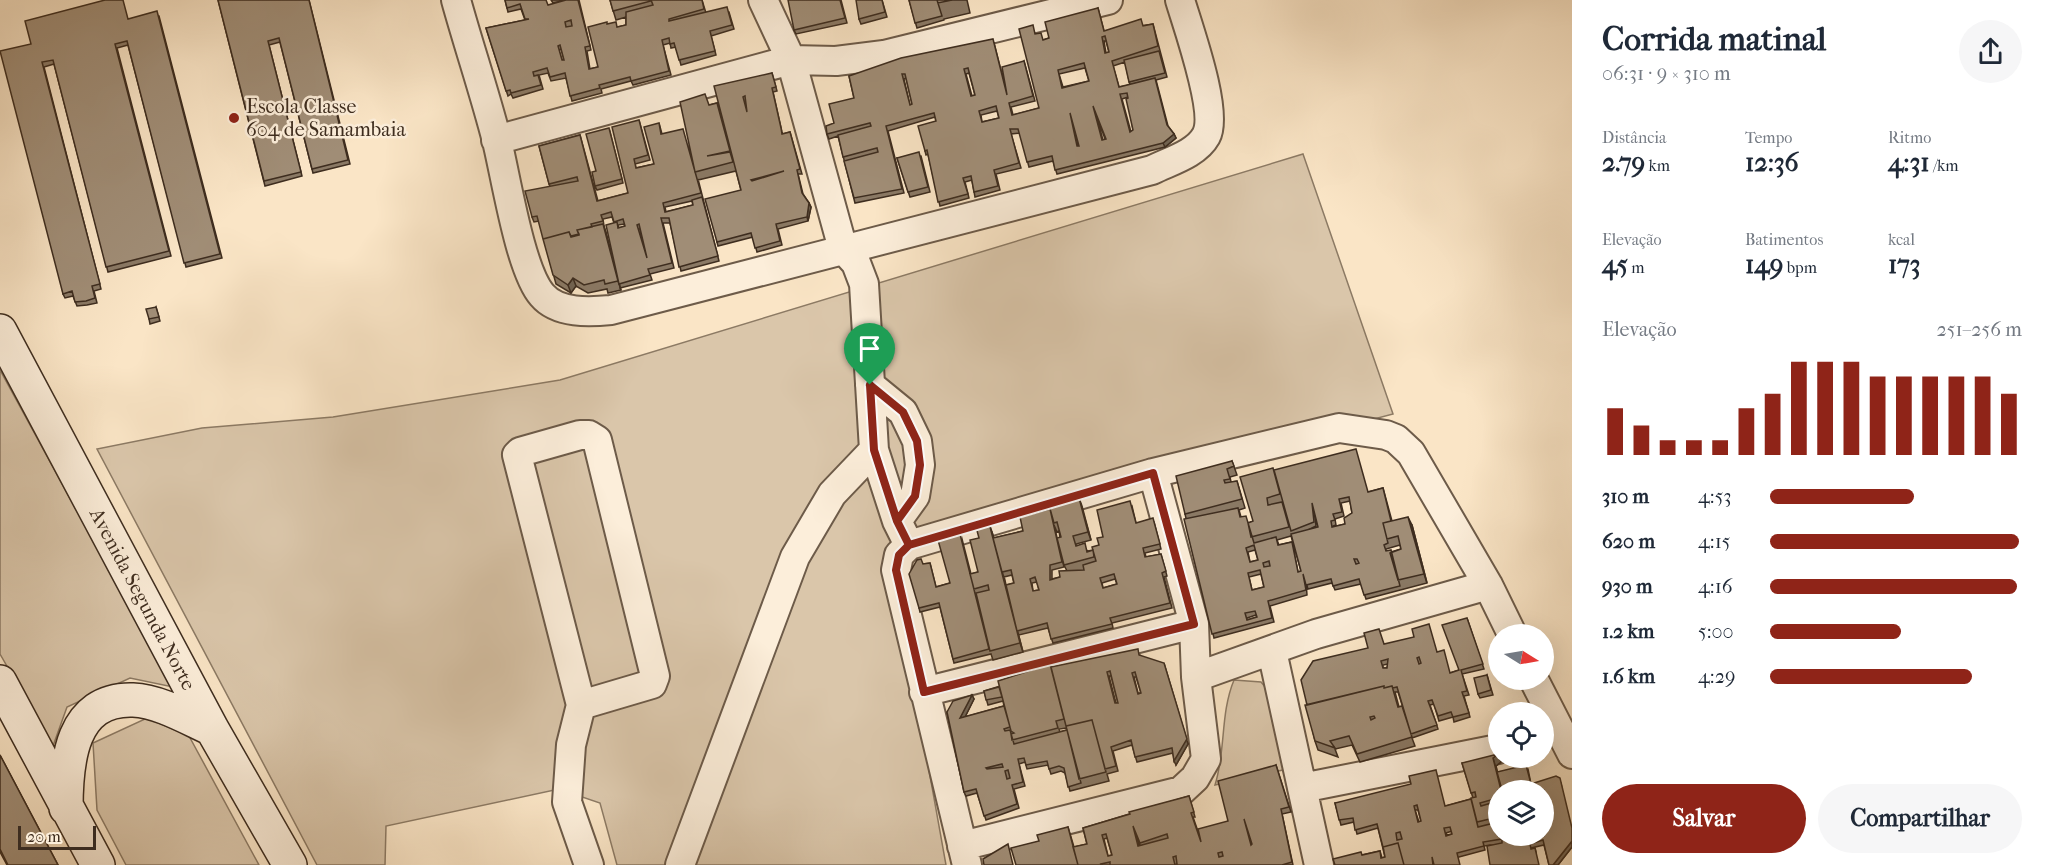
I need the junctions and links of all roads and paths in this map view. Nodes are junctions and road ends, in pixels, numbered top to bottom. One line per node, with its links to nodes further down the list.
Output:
1 (456, 0): 6 (street)
2 (763, 0): 5 (street)
3 (1108, 0): 5 (street)
4 (1180, 0): 7 (street)
5 (791, 60): 6 (street); 7 (street)
6 (496, 140): 7 (street)
7 (843, 249): 9 (street)
8 (0, 331): 22 (main road, Avenida Segunda Norte)
9 (870, 385): 10 (street); 12 (street)
10 (874, 450): 12 (street); 31 (street)
11 (1153, 473): 12 (street); 13 (street); 14 (street)
12 (903, 533): 20 (street)
13 (1488, 585): 15 (street); 16 (street)
14 (1194, 624): 17 (street); 20 (street)
15 (1507, 624)
16 (1272, 651): 17 (street); 25 (street)
17 (1196, 677): 27 (street)
18 (0, 682): 26 (main road)
19 (1538, 690): 23 (street)
20 (924, 692): 27 (street)
21 (581, 705): 21 (street); 30 (street)
22 (212, 729): 26 (main road); 29 (main road, Avenida Segunda Norte)
23 (1559, 743)
24 (1488, 750): 25 (street)
25 (1302, 788): 32 (street)
26 (66, 808): 28 (main road)
27 (964, 856)
28 (98, 865)
29 (290, 865)
30 (589, 865)
31 (680, 865)
32 (1319, 865)

